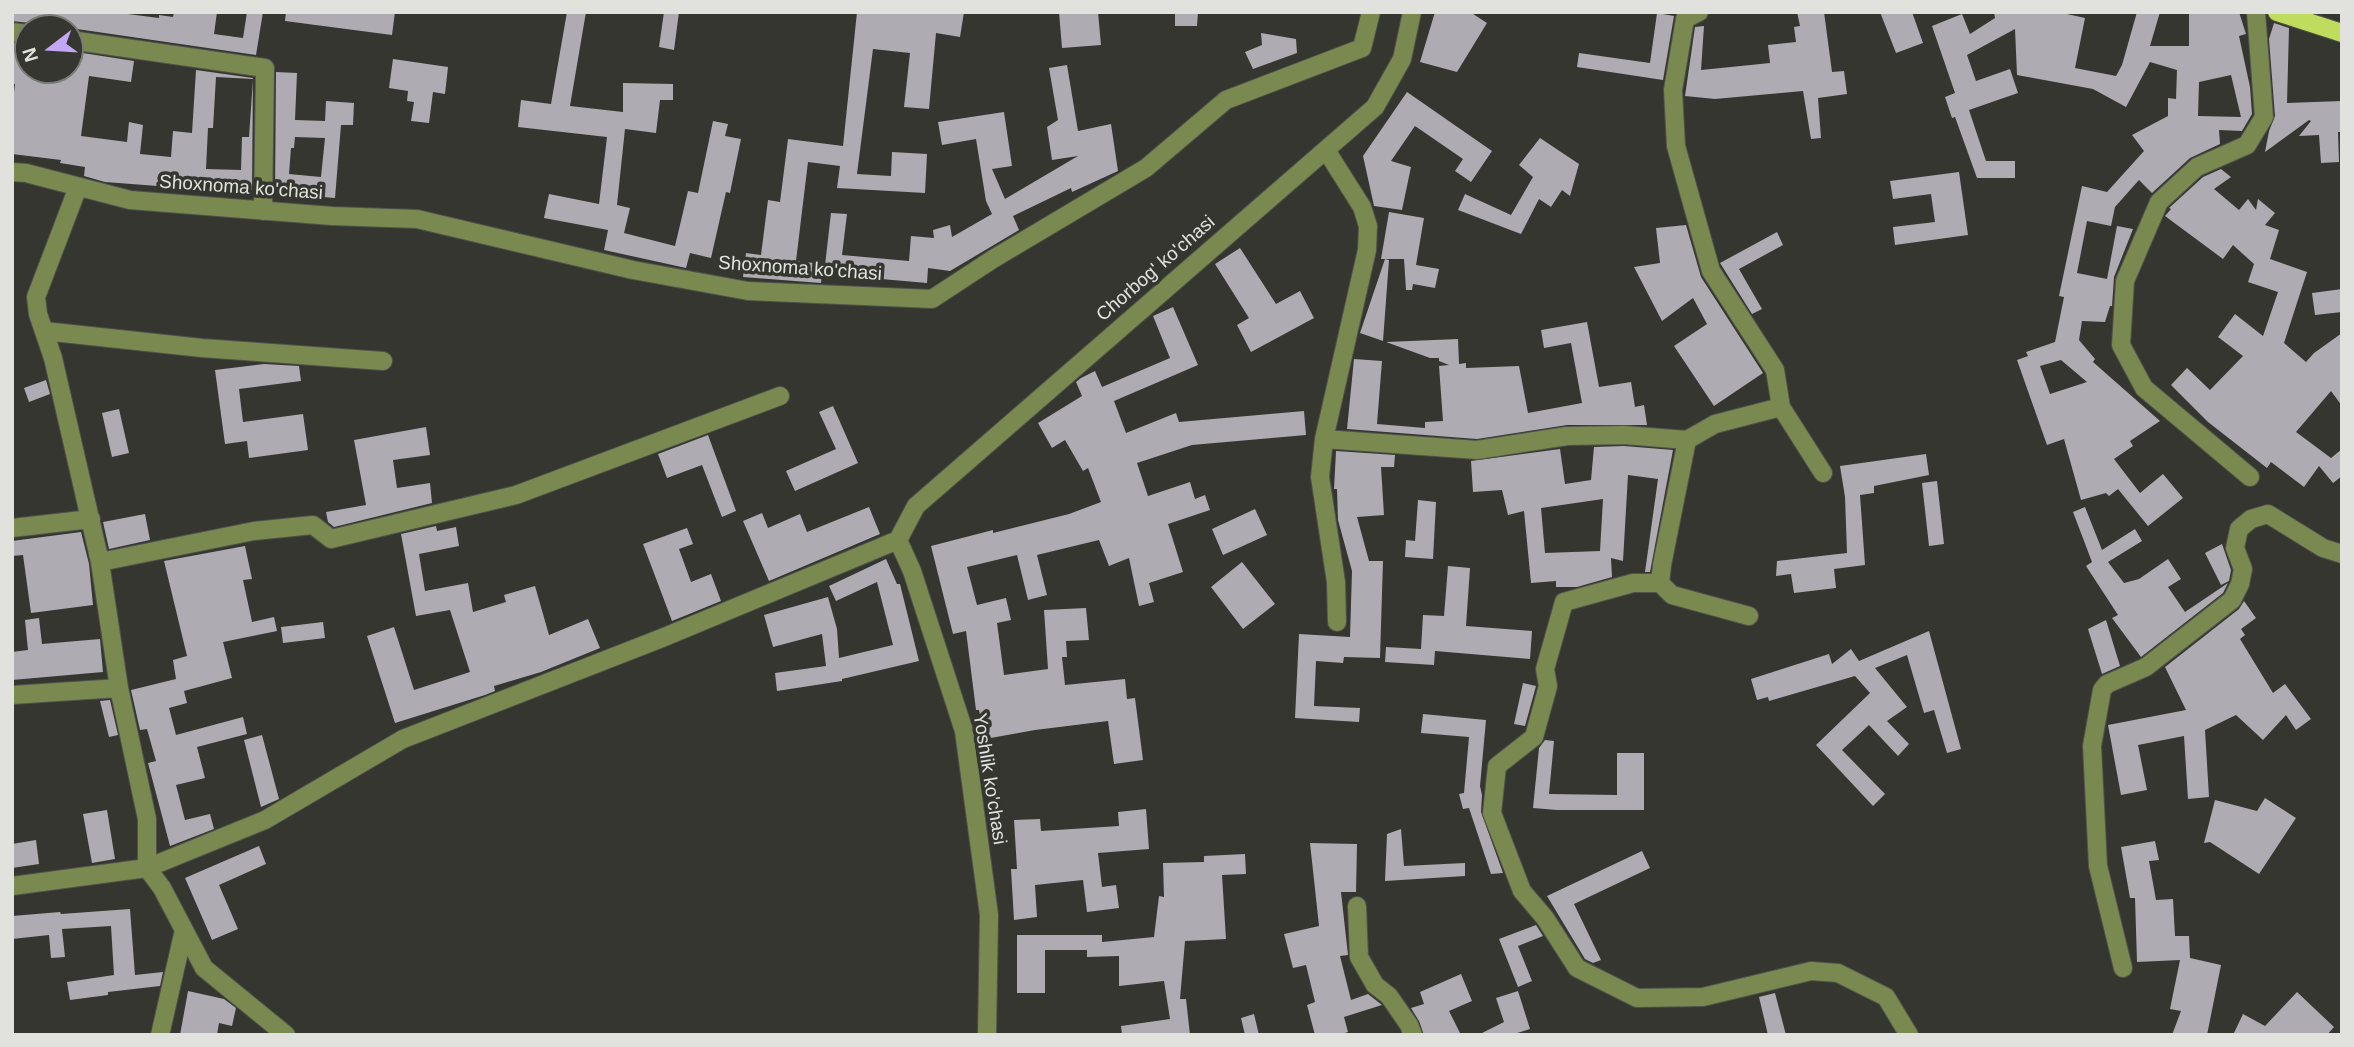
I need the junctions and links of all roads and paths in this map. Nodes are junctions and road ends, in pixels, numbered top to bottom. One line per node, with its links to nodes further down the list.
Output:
1 (1371, 12): 11 (street, Shoxnoma ko'chasi)
2 (1412, 12): 8 (street, Chorbog' ko'chasi)
3 (1699, 12): 15 (street)
4 (2256, 12): 19 (street)
5 (2277, 12): 6 (main road)
6 (2342, 33)
7 (84, 42): 11 (street)
8 (1326, 150): 16 (street); 22 (street, Chorbog' ko'chasi)
9 (12, 172): 10 (street, Shoxnoma ko'chasi)
10 (78, 187): 11 (street, Shoxnoma ko'chasi); 12 (street)
11 (263, 211)
12 (44, 331): 13 (street); 20 (street)
13 (383, 361)
14 (780, 396): 24 (street)
15 (1781, 407): 17 (street); 18 (street)
16 (1324, 439): 17 (street); 27 (street)
17 (1687, 440): 25 (street)
18 (1823, 472)
19 (2250, 477)
20 (91, 519): 21 (street); 24 (street)
21 (12, 528)
22 (898, 540): 30 (street); 37 (street, Yoshlik ko'chasi)
23 (2342, 554): 34 (street)
24 (100, 562): 28 (street)
25 (1660, 583): 26 (street); 39 (street)
26 (1749, 616)
27 (1337, 622)
28 (119, 688): 29 (street); 30 (street)
29 (12, 695)
30 (148, 868): 31 (street); 33 (street)
31 (12, 886)
32 (1357, 906): 38 (street)
33 (184, 930): 35 (street); 36 (street)
34 (2123, 968)
35 (160, 1035)
36 (286, 1035)
37 (987, 1035)
38 (1413, 1035)
39 (1909, 1035)

